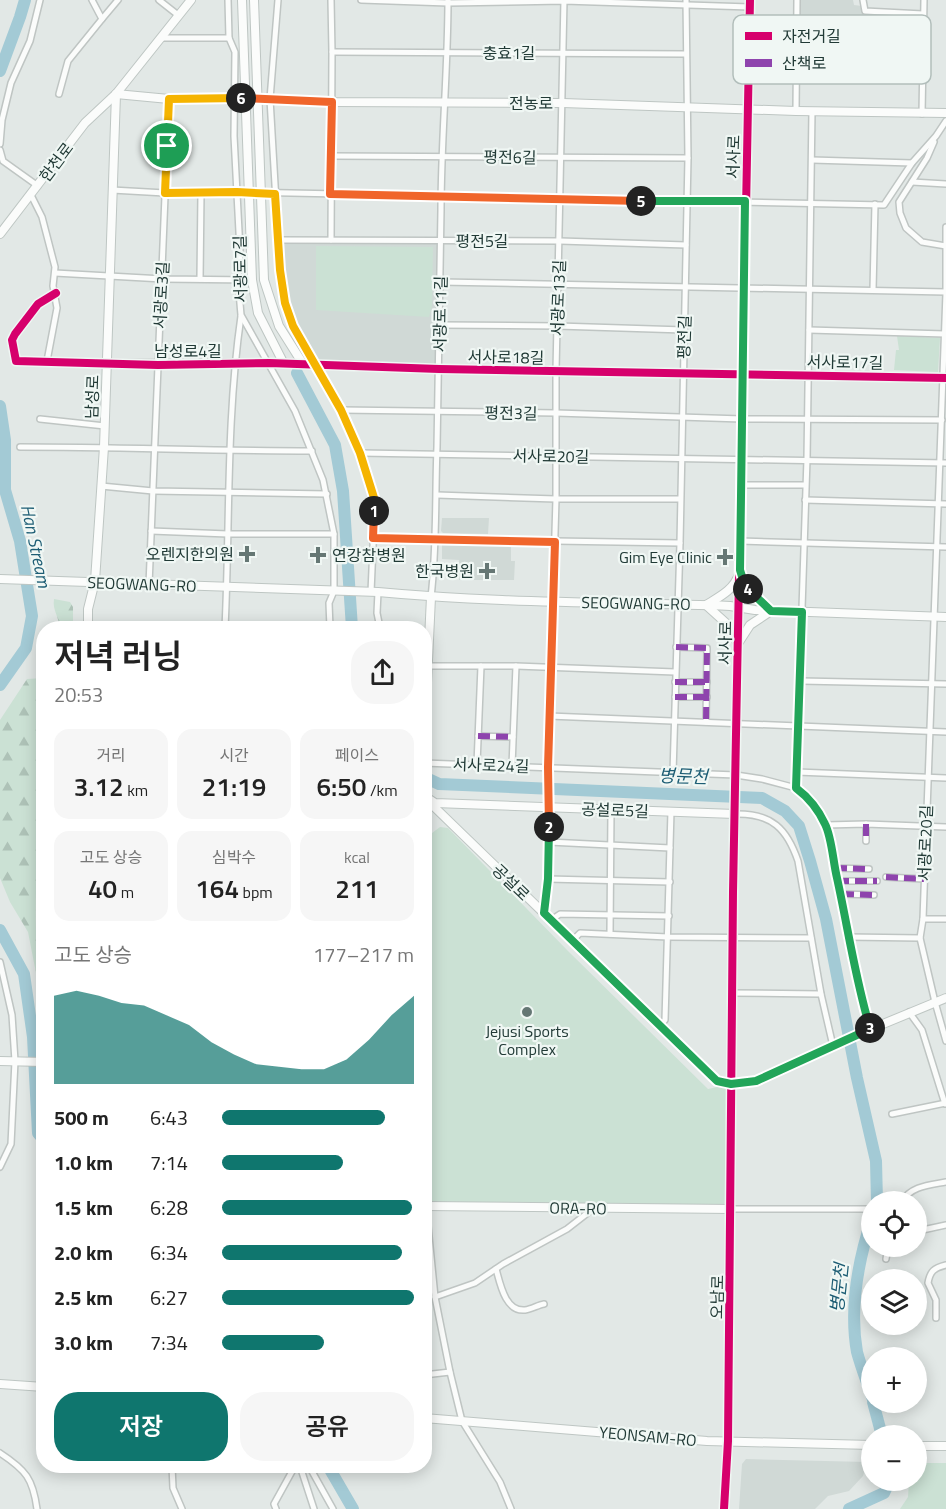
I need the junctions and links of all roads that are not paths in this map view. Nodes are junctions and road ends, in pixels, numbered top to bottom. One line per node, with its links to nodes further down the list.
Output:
1 (40, 0): 48 (street)
2 (92, 0): 22 (street)
3 (118, 0): 22 (street)
4 (159, 0): 20 (street)
5 (191, 0): 20 (street)
6 (228, 0): 24 (street, 서광로7길)
7 (242, 0): 35 (street)
8 (254, 0): 37 (street)
9 (278, 0): 38 (street)
10 (331, 0): 25 (street)
11 (361, 0): 16 (street)
12 (564, 0): 16 (street); 17 (street); 26 (street, 서광로13길)
13 (797, 0): 21 (street)
14 (864, 0): 19 (street)
15 (924, 0): 19 (street)
16 (448, 2): 27 (street, 서광로11길)
17 (686, 2): 18 (street); 28 (street, 평전길)
18 (750, 4)
19 (923, 14)
20 (178, 15): 23 (street)
21 (797, 15)
22 (102, 19): 32 (street)
23 (162, 38): 24 (street); 33 (street)
24 (229, 38): 34 (street, 서광로7길)
25 (332, 52): 27 (street, 충효1길); 39 (street)
26 (563, 52): 27 (street, 충효1길); 28 (street, 충효1길); 41 (street, 서광로13길)
27 (448, 53): 40 (street, 서광로11길)
28 (686, 54): 42 (street, 평전길)
29 (748, 84): 43 (street, 서사로)
30 (796, 84): 44 (street)
31 (922, 84): 47 (street)
32 (59, 94)
33 (116, 94): 36 (street, 전농로); 61 (street, 한천로); 62 (street, 남성로)
34 (234, 98): 35 (street, 전농로); 36 (street, 전농로); 63 (street, 서광로7길)
35 (245, 98): 37 (street, 전농로); 66 (street)
36 (169, 99): 64 (street, 서광로3길)
37 (258, 99): 38 (street, 전농로); 67 (street)
38 (270, 99): 39 (street, 전농로); 68 (street)
39 (332, 102): 40 (street, 전농로); 53 (street)
40 (445, 103): 41 (street, 전농로); 54 (street, 서광로11길)
41 (563, 103): 42 (street, 전농로); 55 (street, 서광로13길)
42 (687, 106): 43 (street, 전농로); 56 (street, 평전길)
43 (748, 109): 44 (street, 전농로); 74 (street, 서사로)
44 (796, 111): 45 (street, 전농로)
45 (812, 111): 47 (street, 전농로); 57 (street)
46 (946, 113): 47 (street, 전농로)
47 (922, 114)
48 (1, 120): 51 (street)
49 (946, 121): 50 (street)
50 (936, 136): 58 (street); 59 (street)
51 (0, 144)
52 (0, 150): 61 (street)
53 (332, 156): 54 (street, 평전6길); 69 (street)
54 (441, 156): 55 (street, 평전6길); 71 (street, 서광로11길)
55 (562, 157): 56 (street, 평전6길); 73 (street, 서광로13길)
56 (688, 158): 75 (street, 평전길)
57 (812, 160): 58 (street); 77 (street)
58 (912, 163): 72 (street)
59 (912, 182): 60 (street); 76 (street)
60 (946, 184)
61 (38, 186): 70 (street, 한천로)
62 (112, 190): 64 (street); 88 (street, 남성로)
63 (237, 192): 65 (street); 66 (street); 91 (street, 서광로7길)
64 (165, 193): 65 (street); 89 (street, 서광로3길)
65 (201, 193): 90 (street)
66 (248, 194): 67 (street); 92 (street)
67 (261, 194): 68 (street); 113 (street)
68 (275, 194): 69 (street); 81 (street)
69 (330, 194): 71 (street); 82 (street)
70 (31, 195): 80 (street, 한천로); 87 (street)
71 (441, 197): 73 (street); 83 (street, 서광로11길)
72 (891, 197): 76 (street); 78 (street)
73 (560, 200): 75 (street); 84 (street, 서광로13길)
74 (745, 201): 75 (street); 77 (street); 96 (street, 서사로)
75 (686, 202): 85 (street, 평전길)
76 (899, 202): 86 (street)
77 (811, 203): 78 (street); 97 (street)
78 (875, 204): 98 (street)
79 (946, 227): 86 (street, 서광로20길)
80 (0, 234)
81 (278, 240): 82 (street, 평전5길); 114 (street)
82 (331, 240): 83 (street, 평전5길)
83 (441, 241): 84 (street, 평전5길); 93 (street, 서광로11길)
84 (560, 242): 85 (street, 평전5길); 94 (street, 서광로13길)
85 (686, 245): 95 (street, 평전길)
86 (946, 246): 99 (street, 서광로20길)
87 (55, 273): 88 (street); 100 (street)
88 (110, 274): 89 (street); 109 (street, 남성로)
89 (163, 279): 90 (street); 110 (street, 서광로3길)
90 (200, 279): 91 (street)
91 (238, 280): 92 (street); 101 (street, 서광로7길)
92 (252, 280): 112 (street)
93 (441, 282): 94 (street); 102 (street, 서광로11길)
94 (558, 284): 95 (street); 103 (street, 서광로13길)
95 (685, 287): 96 (street); 104 (street, 평전길)
96 (744, 288): 97 (street); 118 (street, 서사로)
97 (810, 289): 98 (street); 105 (street)
98 (873, 290): 99 (street)
99 (946, 292): 106 (street, 서광로20길)
100 (56, 293): 107 (street); 107 (street)
101 (241, 315): 108 (street, 서광로7길); 111 (street)
102 (441, 325): 103 (street); 115 (street, 서광로11길)
103 (558, 326): 104 (street); 116 (street, 서광로13길)
104 (684, 330): 117 (street, 평전길)
105 (809, 330): 106 (street); 119 (street)
106 (945, 334): 120 (street, 서광로20길)
107 (47, 362): 109 (street)
108 (269, 363): 111 (street, 남성로4길); 112 (street, 서사로18길); 134 (street, 서광로7길)
109 (107, 364): 110 (street, 남성로4길); 129 (street, 남성로)
110 (158, 364): 111 (street, 남성로4길); 132 (street, 서광로3길)
111 (234, 364): 133 (street)
112 (284, 364): 113 (street, 서사로18길)
113 (303, 364): 114 (street, 서사로18길)
114 (316, 365): 115 (street, 서사로18길); 121 (street)
115 (439, 369): 116 (street, 서사로18길); 122 (street, 서광로11길)
116 (556, 371): 117 (street, 서사로18길); 123 (street, 서광로13길)
117 (683, 373): 118 (street, 서사로18길); 124 (street, 평전길)
118 (743, 374): 119 (street, 서사로17길); 127 (street, 서사로)
119 (808, 375): 120 (street, 서사로17길); 125 (street)
120 (945, 378): 128 (street, 서광로20길)
121 (341, 410): 122 (street, 평전3길); 135 (street)
122 (437, 412): 123 (street, 평전3길); 136 (street, 서광로11길)
123 (556, 413): 124 (street, 평전3길); 137 (street, 서광로13길)
124 (682, 416): 127 (street, 평전3길); 138 (street, 평전길)
125 (807, 418): 127 (street, 평전3길); 128 (street, 평전3길); 139 (street)
126 (40, 419): 129 (street)
127 (742, 419): 140 (street, 서사로)
128 (942, 420): 141 (street, 서광로20길)
129 (105, 426): 131 (street, 남성로)
130 (20, 447): 131 (street)
131 (104, 447): 132 (street); 144 (street, 남성로)
132 (154, 449): 133 (street); 145 (street, 서광로3길)
133 (229, 451): 134 (street); 146 (street)
134 (312, 451): 147 (street, 서광로7길)
135 (360, 453): 136 (street, 서사로20길); 157 (street)
136 (436, 453): 137 (street, 서사로20길); 148 (street, 서광로11길)
137 (556, 456): 138 (street, 서사로20길); 149 (street, 서광로13길)
138 (681, 459): 140 (street, 서사로20길); 150 (street, 평전길)
139 (807, 459): 140 (street, 서사로20길); 141 (street, 서사로20길); 143 (street)
140 (741, 460): 142 (street, 서사로)
141 (943, 463): 152 (street, 서광로20길)
142 (741, 485): 143 (street); 159 (street, 서사로)
143 (804, 485): 151 (street)
144 (101, 486): 145 (street); 167 (street, 남성로)
145 (153, 491): 146 (street); 154 (street, 서광로3길)
146 (229, 493): 147 (street); 155 (street)
147 (327, 494): 156 (street, 서광로7길)
148 (437, 495): 149 (street); 158 (street, 서광로11길)
149 (556, 499): 150 (street); 160 (street, 서광로13길)
150 (680, 500): 162 (street, 평전길)
151 (805, 500): 152 (street); 161 (street)
152 (938, 504): 153 (street); 163 (street, 서광로20길)
153 (946, 504)
154 (151, 531): 155 (street); 168 (street, 서광로3길)
155 (228, 534): 156 (street); 169 (street)
156 (334, 534): 170 (street, 서광로7길)
157 (373, 538): 158 (street); 171 (street)
158 (435, 538): 160 (street); 172 (street, 서광로11길)
159 (740, 541): 161 (street); 165 (street, 서사로)
160 (555, 542): 162 (street); 173 (street, 서광로13길)
161 (804, 542): 163 (street); 178 (street)
162 (680, 543): 174 (street, 평전길)
163 (936, 546): 164 (street); 179 (street, 서광로20길)
164 (946, 547)
165 (740, 570): 175 (street); 176 (street, 서사로); 177 (street)
166 (3, 579): 167 (street, SEOGWANG-RO)
167 (95, 581): 168 (street, SEOGWANG-RO); 181 (street, 남성로)
168 (149, 585): 169 (street, SEOGWANG-RO)
169 (227, 588): 170 (street, SEOGWANG-RO); 182 (street)
170 (334, 591): 171 (street, SEOGWANG-RO); 183 (street)
171 (370, 592): 172 (street, SEOGWANG-RO); 184 (street)
172 (431, 597): 173 (street, SEOGWANG-RO); 185 (street)
173 (553, 602): 174 (street, SEOGWANG-RO); 191 (street, 서광로13길)
174 (678, 604): 175 (street, SEOGWANG-RO); 187 (street, 평전길)
175 (706, 605): 176 (street, SEOGWANG-RO); 186 (street)
176 (739, 607): 177 (street, SEOGWANG-RO); 186 (street, 서사로)
177 (771, 611): 178 (street, SEOGWANG-RO); 186 (street)
178 (802, 612): 179 (street, SEOGWANG-RO); 193 (street)
179 (934, 616): 180 (street, SEOGWANG-RO); 196 (street, 서광로20길)
180 (946, 617)
181 (88, 621)
182 (225, 621)
183 (330, 621)
184 (379, 621)
185 (430, 621)
186 (738, 644): 203 (street, 서사로)
187 (676, 646): 192 (street, 평전길); 195 (street)
188 (432, 666): 189 (street)
189 (481, 666): 190 (street); 207 (street)
190 (516, 666): 191 (street); 208 (street)
191 (552, 668): 192 (street); 200 (street, 서광로13길)
192 (675, 672): 194 (street, 평전길)
193 (801, 681): 196 (street); 204 (street)
194 (675, 682): 195 (street); 198 (street, 평전길)
195 (707, 682): 199 (street)
196 (931, 684): 197 (street); 205 (street, 서광로20길)
197 (946, 684)
198 (675, 697): 199 (street); 201 (street, 평전길)
199 (707, 697): 202 (street)
200 (549, 716): 201 (street); 212 (street, 서광로13길)
201 (674, 720): 202 (street); 214 (street, 평전길)
202 (706, 722): 203 (street)
203 (736, 723): 204 (street); 216 (street, 서사로)
204 (798, 725): 205 (street); 213 (street)
205 (930, 732): 206 (street); 215 (street, 서광로20길)
206 (946, 732)
207 (478, 736): 208 (street); 210 (street)
208 (513, 736): 211 (street)
209 (432, 763): 210 (street, 서사로24길)
210 (477, 764): 211 (street, 서사로24길)
211 (512, 766): 212 (street, 서사로24길)
212 (548, 770): 214 (street, 서사로24길); 220 (street, 서광로13길)
213 (797, 772): 215 (street); 218 (street)
214 (673, 773): 216 (street, 서사로24길)
215 (928, 777): 217 (street); 227 (street, 서광로20길)
216 (736, 778): 218 (street, 서사로24길); 224 (street, 서사로)
217 (946, 778)
218 (796, 788): 226 (street)
219 (432, 801): 220 (street, 공설로5길)
220 (548, 804): 222 (street, 공설로5길); 229 (street, 서광로13길)
221 (432, 805): 244 (street, 공설로)
222 (611, 810): 223 (street, 공설로5길); 231 (street)
223 (670, 811): 224 (street, 공설로5길); 232 (street)
224 (735, 811): 252 (street); 254 (street)
225 (866, 824): 226 (street); 227 (street); 230 (street)
226 (826, 825): 233 (street)
227 (925, 826): 228 (street); 238 (street, 서광로20길)
228 (946, 827)
229 (549, 842): 231 (street); 236 (street, 서광로13길)
230 (866, 842)
231 (611, 845): 232 (street); 237 (street)
232 (670, 848): 241 (street)
233 (835, 868): 234 (street); 239 (street)
234 (869, 869)
235 (886, 876): 238 (street)
236 (548, 879): 237 (street); 244 (street, 서광로13길)
237 (610, 879): 241 (street); 245 (street)
238 (924, 879): 247 (street, 서광로20길)
239 (837, 881): 240 (street); 242 (street)
240 (877, 881)
241 (670, 882): 246 (street)
242 (842, 894): 243 (street); 253 (street)
243 (874, 895)
244 (544, 913): 249 (street, 공설로)
245 (610, 915): 246 (street); 249 (street); 250 (street)
246 (669, 916): 251 (street)
247 (922, 919): 248 (street); 255 (street, 서광로20길)
248 (946, 919)
249 (551, 920): 256 (street, 공설로)
250 (610, 934): 251 (street); 256 (street)
251 (668, 937): 252 (street); 264 (street)
252 (733, 937): 254 (street); 259 (street)
253 (847, 937): 255 (street); 265 (street)
254 (811, 938): 260 (street)
255 (920, 938): 262 (street, 서광로20길)
256 (572, 941): 264 (street, 공설로)
257 (0, 963): 258 (street)
258 (3, 985): 269 (street)
259 (732, 993): 260 (street); 271 (street)
260 (821, 994): 267 (street)
261 (946, 998): 262 (street)
262 (934, 1002): 263 (street); 266 (street, 서광로20길)
263 (909, 1012): 265 (street); 272 (street)
264 (660, 1026): 271 (street, 공설로)
265 (868, 1030): 267 (street)
266 (946, 1041)
267 (837, 1044): 271 (street)
268 (0, 1060): 269 (street)
269 (17, 1061): 270 (street); 274 (street)
270 (36, 1062)
271 (731, 1084): 279 (street, 오남로)
272 (945, 1103): 273 (street)
273 (892, 1114)
274 (0, 1167)
275 (946, 1182): 276 (street)
276 (911, 1191)
277 (432, 1206): 278 (street, ORA-RO)
278 (594, 1208): 279 (street, ORA-RO); 284 (street)
279 (732, 1209): 280 (street); 295 (street, 오남로)
280 (861, 1209)
281 (946, 1225): 282 (street)
282 (927, 1229)
283 (946, 1265): 288 (street)
284 (496, 1269): 286 (street); 287 (street)
285 (432, 1270): 286 (street)
286 (435, 1297): 289 (street)
287 (544, 1304)
288 (936, 1318)
289 (450, 1372): 290 (street); 294 (street)
290 (432, 1374)
291 (0, 1384): 292 (street)
292 (36, 1386)
293 (432, 1419): 294 (street, YEONSAM-RO)
294 (462, 1421): 295 (street, YEONSAM-RO); 309 (street)
295 (729, 1441): 296 (street, YEONSAM-RO); 310 (street, 오남로)
296 (861, 1445)
297 (927, 1446): 298 (street)
298 (946, 1446)
299 (0, 1453): 304 (street)
300 (172, 1473): 305 (street)
301 (291, 1473): 306 (street)
302 (302, 1473): 307 (street)
303 (313, 1473): 308 (street)
304 (37, 1509)
305 (182, 1509)
306 (276, 1509)
307 (314, 1509)
308 (333, 1509)
309 (511, 1509)
310 (724, 1509)

